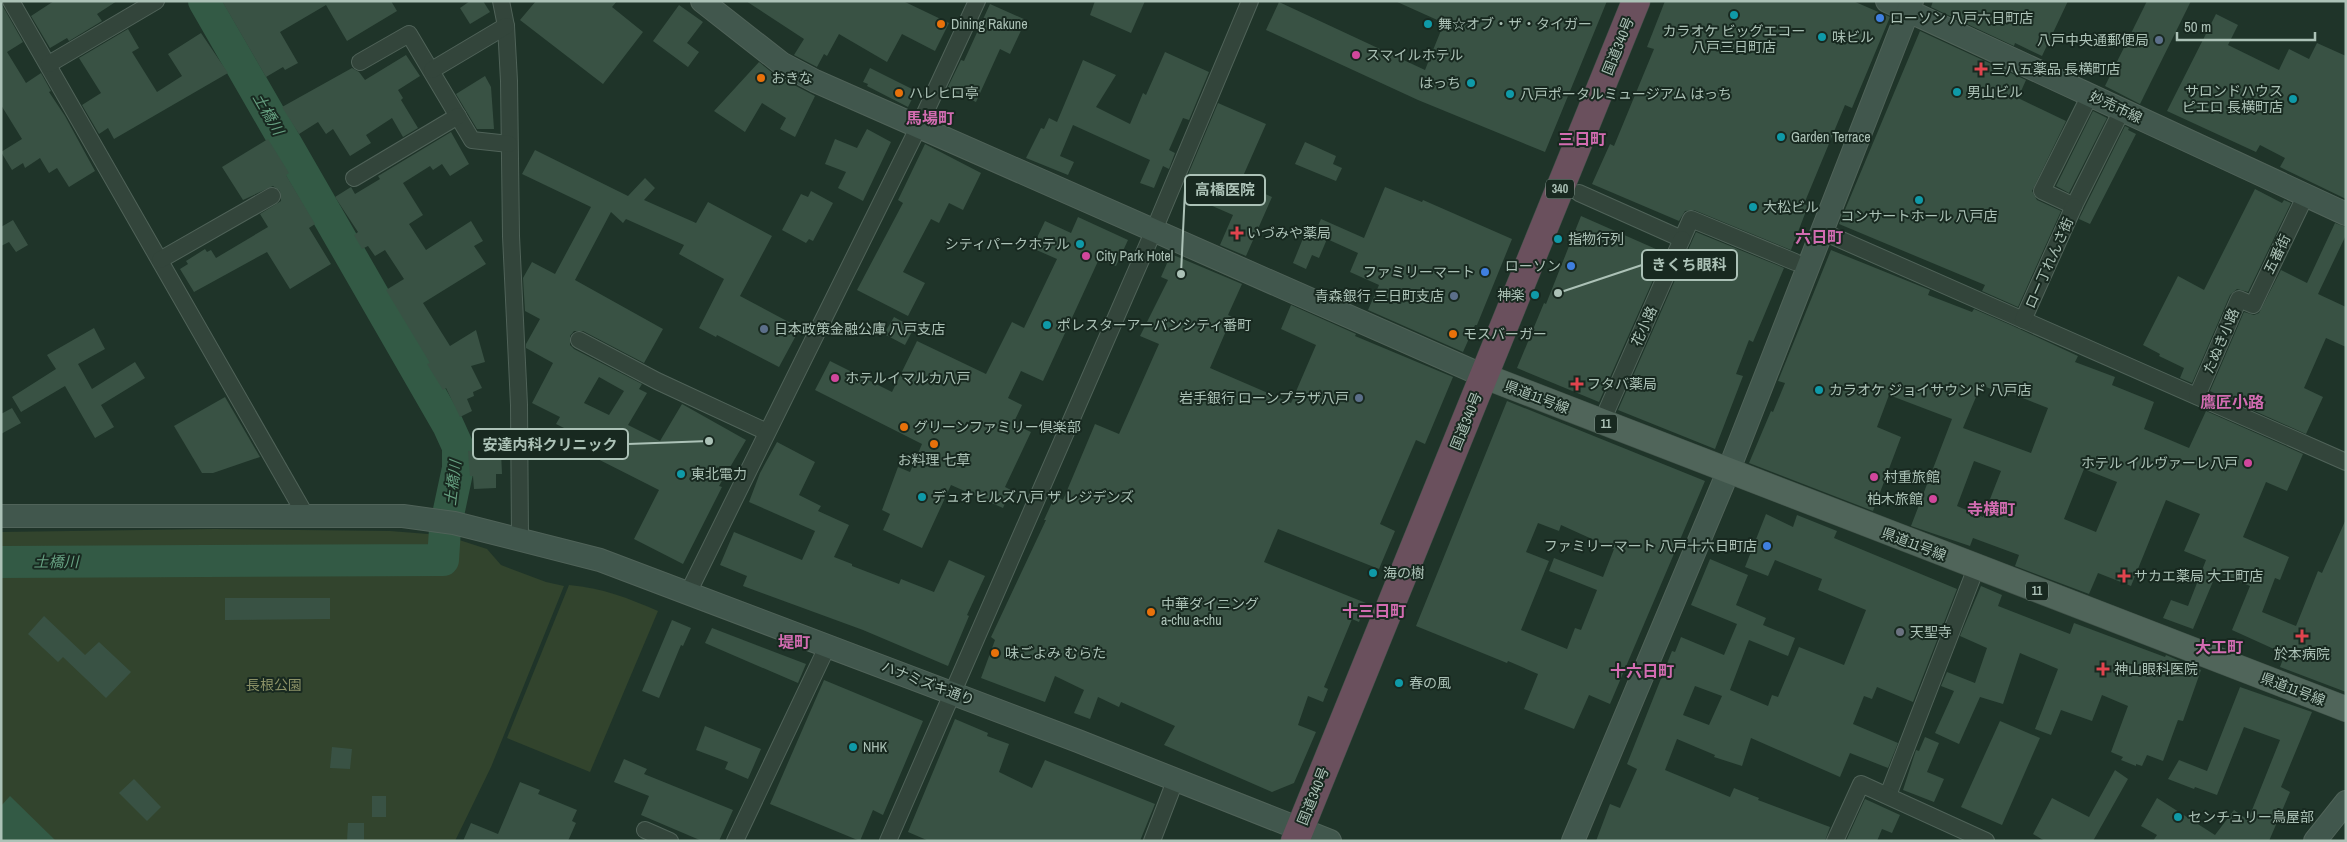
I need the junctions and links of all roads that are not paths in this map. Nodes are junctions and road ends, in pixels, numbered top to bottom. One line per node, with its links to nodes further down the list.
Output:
1 (11, 1): 12 (street)
2 (156, 1): 12 (street)
3 (501, 1): 10 (street)
4 (702, 1): 17 (street)
5 (977, 1): 17 (street)
6 (1250, 1): 25 (street)
7 (1636, 1): 33 (highway, 国道340号 / 340)
8 (1887, 1): 9 (street, 妙売市線)
9 (1910, 6): 24 (street, 妙売市線); 26 (street)
10 (506, 26): 13 (street); 18 (street)
11 (360, 62): 13 (street)
12 (49, 64): 28 (street)
13 (432, 70): 15 (street)
14 (2086, 103): 23 (street)
15 (458, 116): 18 (street); 19 (street)
16 (2118, 118): 23 (street, ロー丁れんさ街)
17 (919, 126): 25 (street); 36 (street)
18 (509, 144): 41 (street)
19 (354, 178)
20 (1579, 193): 27 (street)
21 (272, 196): 28 (street)
22 (2302, 203): 30 (street, 五番街)
23 (2074, 206): 31 (street, ロー丁れんさ街)
24 (2346, 214)
25 (1154, 230): 33 (street); 45 (street)
26 (1821, 231): 31 (street); 38 (street)
27 (1682, 239): 29 (street, 花小路); 35 (street, 花小路)
28 (160, 260): 40 (street)
29 (1795, 262)
30 (2253, 306): 34 (street, たぬき小路)
31 (2023, 320): 34 (street)
32 (580, 340): 36 (street)
33 (1484, 376): 38 (main road, 県道11号線 / 11); 51 (highway, 国道340号 / 340)
34 (2197, 396): 37 (street)
35 (1606, 412)
36 (767, 432): 43 (street)
37 (2346, 462)
38 (1728, 472): 42 (main road, 県道11号線 / 11); 57 (street)
39 (1, 516): 40 (street, ハナミズキ通り)
40 (306, 516): 41 (street, ハナミズキ通り)
41 (520, 538): 43 (street, ハナミズキ通り)
42 (1976, 568): 46 (main road, 県道11号線 / 11); 48 (street)
43 (688, 593): 44 (street, ハナミズキ通り)
44 (828, 644): 45 (street, ハナミズキ通り); 53 (street)
45 (952, 692): 47 (street, ハナミズキ通り); 54 (street)
46 (2346, 709)
47 (1175, 781): 51 (street, ハナミズキ通り); 55 (street)
48 (1888, 795): 58 (street); 59 (street)
49 (2346, 802): 60 (street)
50 (645, 830): 52 (street)
51 (1298, 835): 56 (street, ハナミズキ通り)
52 (670, 841)
53 (735, 841)
54 (888, 841)
55 (1152, 841)
56 (1330, 841)
57 (1573, 841)
58 (1834, 841)
59 (1986, 841)
60 (2315, 841)

